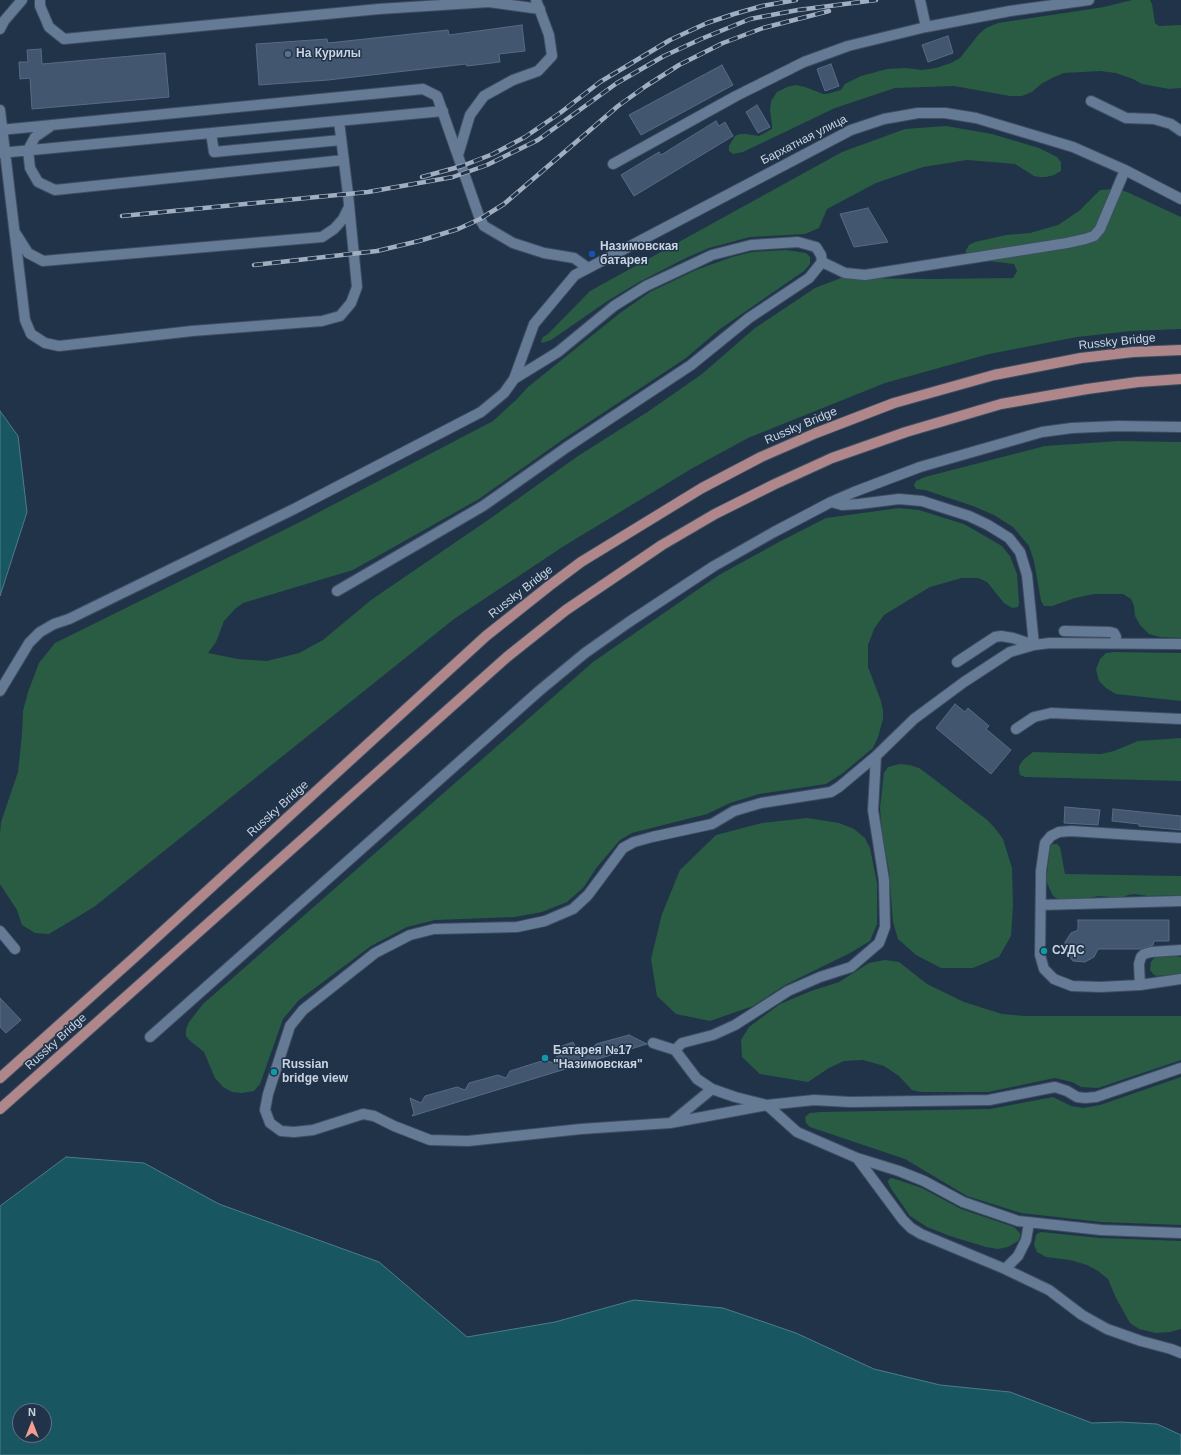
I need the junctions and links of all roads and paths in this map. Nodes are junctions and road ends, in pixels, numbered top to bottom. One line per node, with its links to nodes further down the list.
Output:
1 (22, 0): 7 (street)
2 (40, 0): 5 (street)
3 (920, 0): 6 (street)
4 (1089, 0): 6 (street)
5 (538, 5): 19 (street)
6 (926, 26): 21 (street)
7 (0, 29)
8 (1091, 101): 14 (street)
9 (0, 110): 13 (street)
10 (443, 111): 11 (street); 12 (street); 19 (street)
11 (339, 121): 15 (street); 16 (street)
12 (52, 125): 13 (street); 17 (street)
13 (1, 130): 18 (street)
14 (1181, 131)
15 (211, 133): 16 (street); 17 (street)
16 (341, 140): 20 (street)
17 (28, 150): 18 (street); 20 (street)
18 (3, 152): 25 (street)
19 (458, 155): 27 (street)
20 (344, 160): 24 (street)
21 (613, 164)
22 (1125, 170): 23 (street, Бархатная улица); 26 (street); 27 (street, Бархатная улица)
23 (1181, 199)
24 (349, 207): 25 (street); 25 (street)
25 (15, 232)
26 (822, 262): 29 (street); 33 (street)
27 (588, 268): 29 (street, Бархатная улица)
28 (1181, 350): 55 (main road, Russky Bridge)
29 (514, 379): 39 (street)
30 (1181, 379): 58 (main road, Russky Bridge)
31 (1181, 427): 32 (street)
32 (831, 502): 37 (street); 51 (street)
33 (337, 591)
34 (1064, 631): 35 (street)
35 (1115, 643): 36 (street); 37 (street)
36 (1181, 644)
37 (1034, 645): 38 (street); 42 (street)
38 (957, 662)
39 (0, 691)
40 (1181, 719): 41 (street)
41 (1016, 729)
42 (876, 756): 53 (street); 59 (street)
43 (1181, 838): 45 (street)
44 (1181, 901): 45 (street)
45 (1041, 905): 50 (street)
46 (0, 931): 47 (street)
47 (15, 949)
48 (1181, 950): 50 (street)
49 (1181, 979): 50 (street)
50 (1140, 985)
51 (150, 1037)
52 (653, 1044): 53 (street)
53 (675, 1050): 56 (street)
54 (1181, 1068): 57 (street)
55 (0, 1078)
56 (712, 1089): 57 (street); 59 (street)
57 (767, 1105): 59 (street); 60 (street)
58 (0, 1110)
59 (670, 1123)
60 (857, 1158): 61 (street); 63 (street)
61 (1029, 1223): 62 (street); 63 (street)
62 (1181, 1233)
63 (1005, 1269): 64 (street)
64 (1181, 1353)

